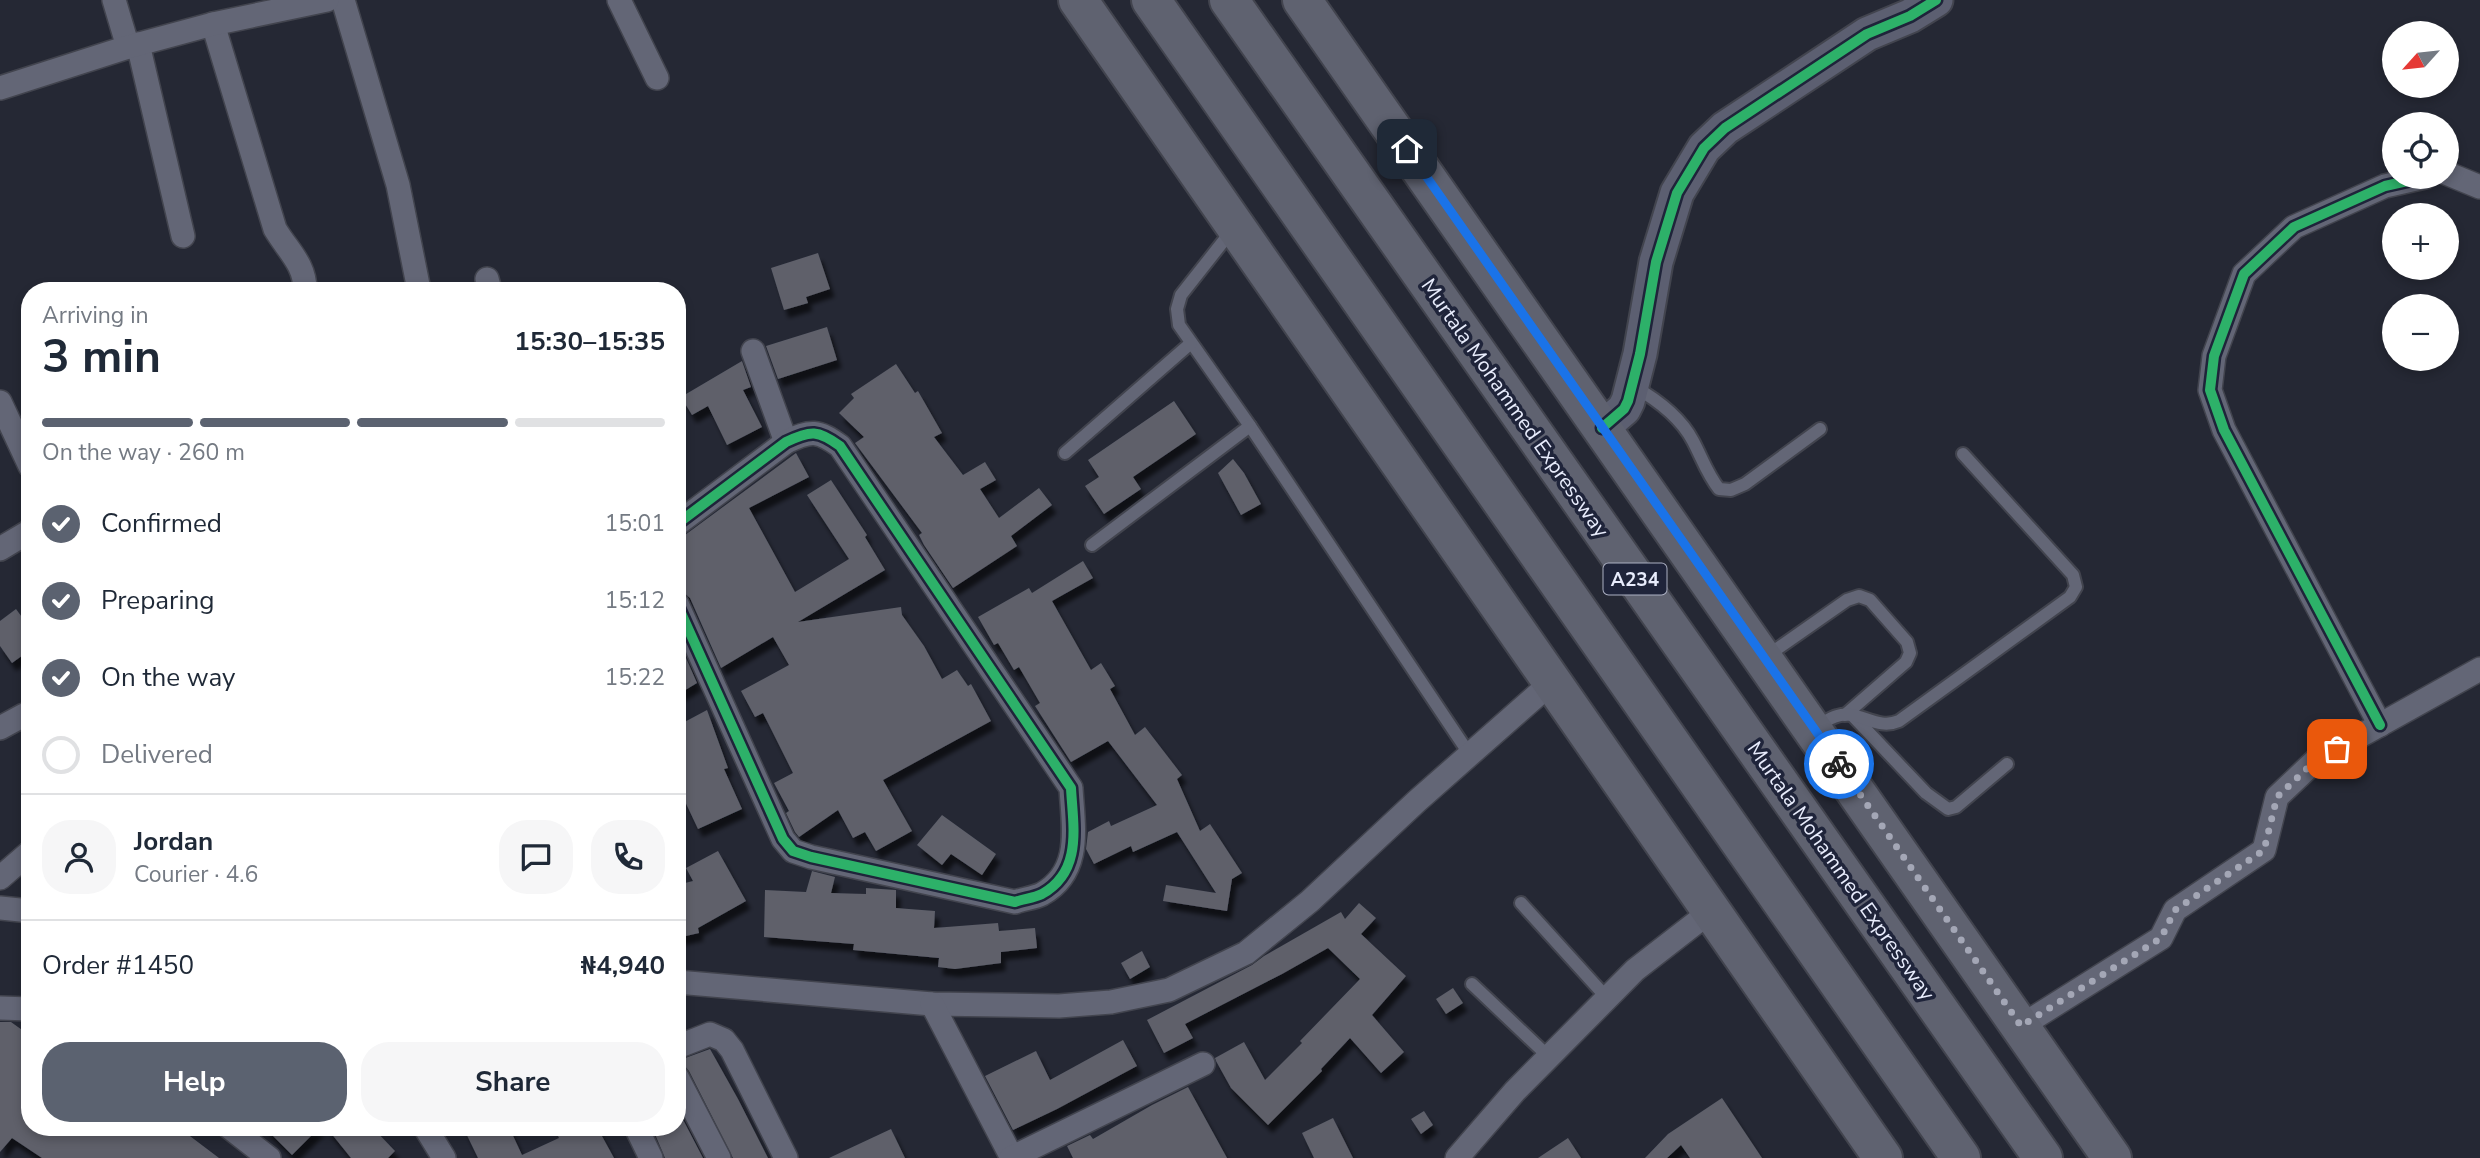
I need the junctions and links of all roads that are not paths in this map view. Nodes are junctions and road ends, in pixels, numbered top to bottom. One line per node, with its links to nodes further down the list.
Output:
1 (114, 0): 11 (street)
2 (327, 0): 10 (street)
3 (343, 0): 20 (street)
4 (619, 0): 12 (street)
5 (1078, 0): 17 (highway)
6 (1151, 0): 74 (highway, A234)
7 (1229, 0): 75 (highway, Murtala Mohammed Expressway / A234)
8 (1302, 0): 26 (highway)
9 (1936, 0): 23 (street)
10 (213, 24): 11 (street); 19 (street)
11 (133, 46): 13 (street); 18 (street)
12 (657, 78)
13 (0, 88)
14 (2459, 178): 16 (street)
15 (2382, 187): 42 (street)
16 (2480, 187)
17 (1236, 226): 21 (lane); 39 (highway)
18 (183, 236)
19 (305, 282)
20 (417, 282)
21 (1191, 343): 25 (lane); 30 (lane)
22 (752, 351): 28 (street)
23 (1633, 386): 26 (street); 27 (lane)
24 (0, 402): 29 (street)
25 (1250, 426): 34 (lane); 44 (lane)
26 (1602, 428): 37 (highway)
27 (1820, 429)
28 (786, 442): 32 (street); 36 (street)
29 (21, 447)
30 (1065, 453)
31 (1963, 454): 41 (lane)
32 (686, 517)
33 (21, 536): 35 (street)
34 (1092, 545)
35 (0, 549)
36 (686, 624)
37 (1764, 658): 41 (highway); 41 (lane)
38 (2480, 669): 42 (street)
39 (1552, 682): 44 (street); 51 (highway)
40 (21, 717): 43 (street)
41 (1837, 720): 45 (lane); 58 (highway)
42 (2380, 725): 58 (street)
43 (0, 728)
44 (1470, 755): 55 (street)
45 (2007, 765)
46 (21, 860): 47 (street)
47 (0, 878)
48 (1521, 903): 54 (lane)
49 (0, 908): 50 (street)
50 (21, 910)
51 (1711, 911): 54 (street); 73 (highway)
52 (686, 983): 55 (street)
53 (1472, 984): 60 (lane)
54 (1607, 998): 60 (street)
55 (932, 1004): 71 (street)
56 (0, 1008): 57 (street)
57 (21, 1009)
58 (2021, 1026): 76 (highway)
59 (686, 1043): 70 (street)
60 (1549, 1057): 72 (street)
61 (1203, 1064): 71 (street)
62 (686, 1094): 69 (street)
63 (241, 1136): 66 (street)
64 (431, 1136): 67 (street)
65 (640, 1136): 68 (street)
66 (269, 1158)
67 (444, 1158)
68 (651, 1158)
69 (719, 1158)
70 (786, 1158)
71 (1011, 1158)
72 (1457, 1158)
73 (1883, 1158)
74 (1961, 1158)
75 (2043, 1158)
76 (2112, 1158)

